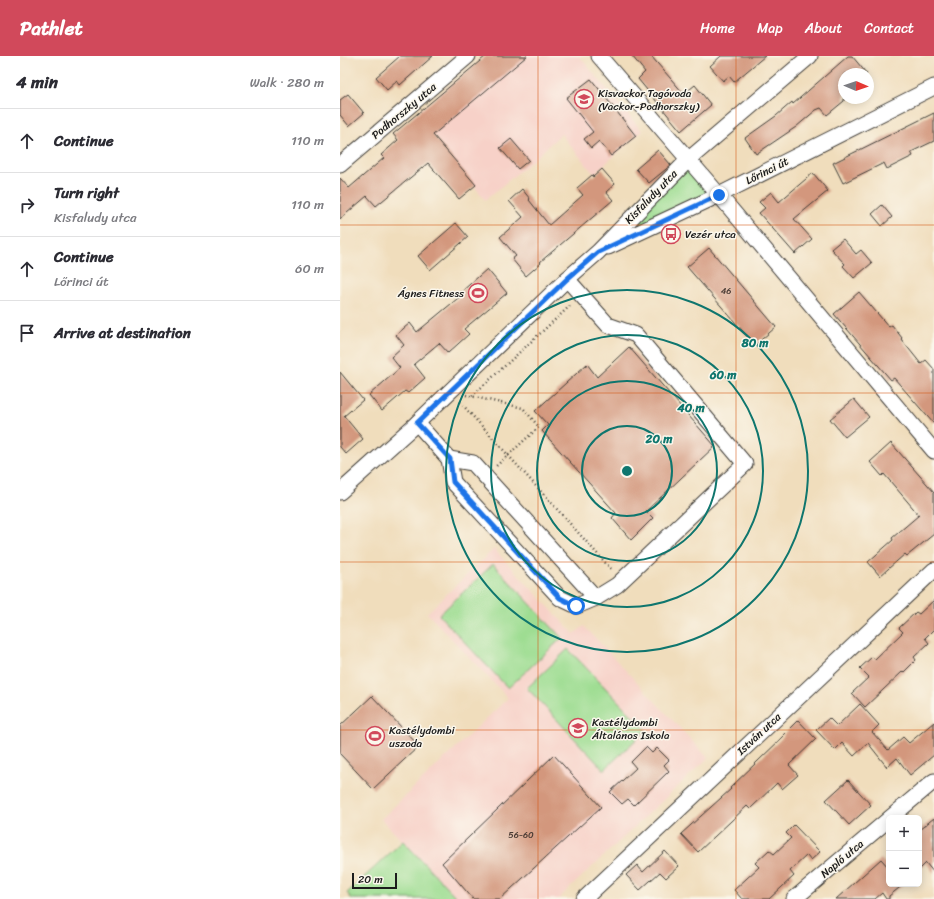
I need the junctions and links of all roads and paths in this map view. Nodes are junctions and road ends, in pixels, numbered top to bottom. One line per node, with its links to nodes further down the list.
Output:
1 (468, 56): 6 (street, Podhorszky utca)
2 (599, 56): 5 (street)
3 (810, 56): 5 (street, Kisfaludy utca)
4 (934, 87): 7 (street, Lőrinci út)
5 (688, 160): 7 (street); 8 (street, Kisfaludy utca)
6 (340, 165)
7 (719, 195): 8 (street, Lőrinci út); 14 (street)
8 (598, 252): 9 (street, Kisfaludy utca)
9 (567, 279): 10 (street); 11 (street, Kisfaludy utca)
10 (581, 296): 12 (path); 20 (street)
11 (450, 392): 12 (path); 13 (street, Kisfaludy utca); 15 (path)
12 (471, 397): 15 (path)
13 (417, 423): 16 (street); 18 (street, Kisfaludy utca)
14 (934, 451)
15 (508, 455): 17 (path); 20 (path)
16 (450, 459): 17 (street); 21 (street)
17 (485, 476): 21 (street)
18 (340, 492)
19 (934, 570): 25 (street, István utca)
20 (622, 580): 21 (street)
21 (596, 598)
22 (934, 781): 23 (street, Napló utca)
23 (895, 815)
24 (886, 822): 26 (street, Napló utca)
25 (584, 899)
26 (794, 899)

